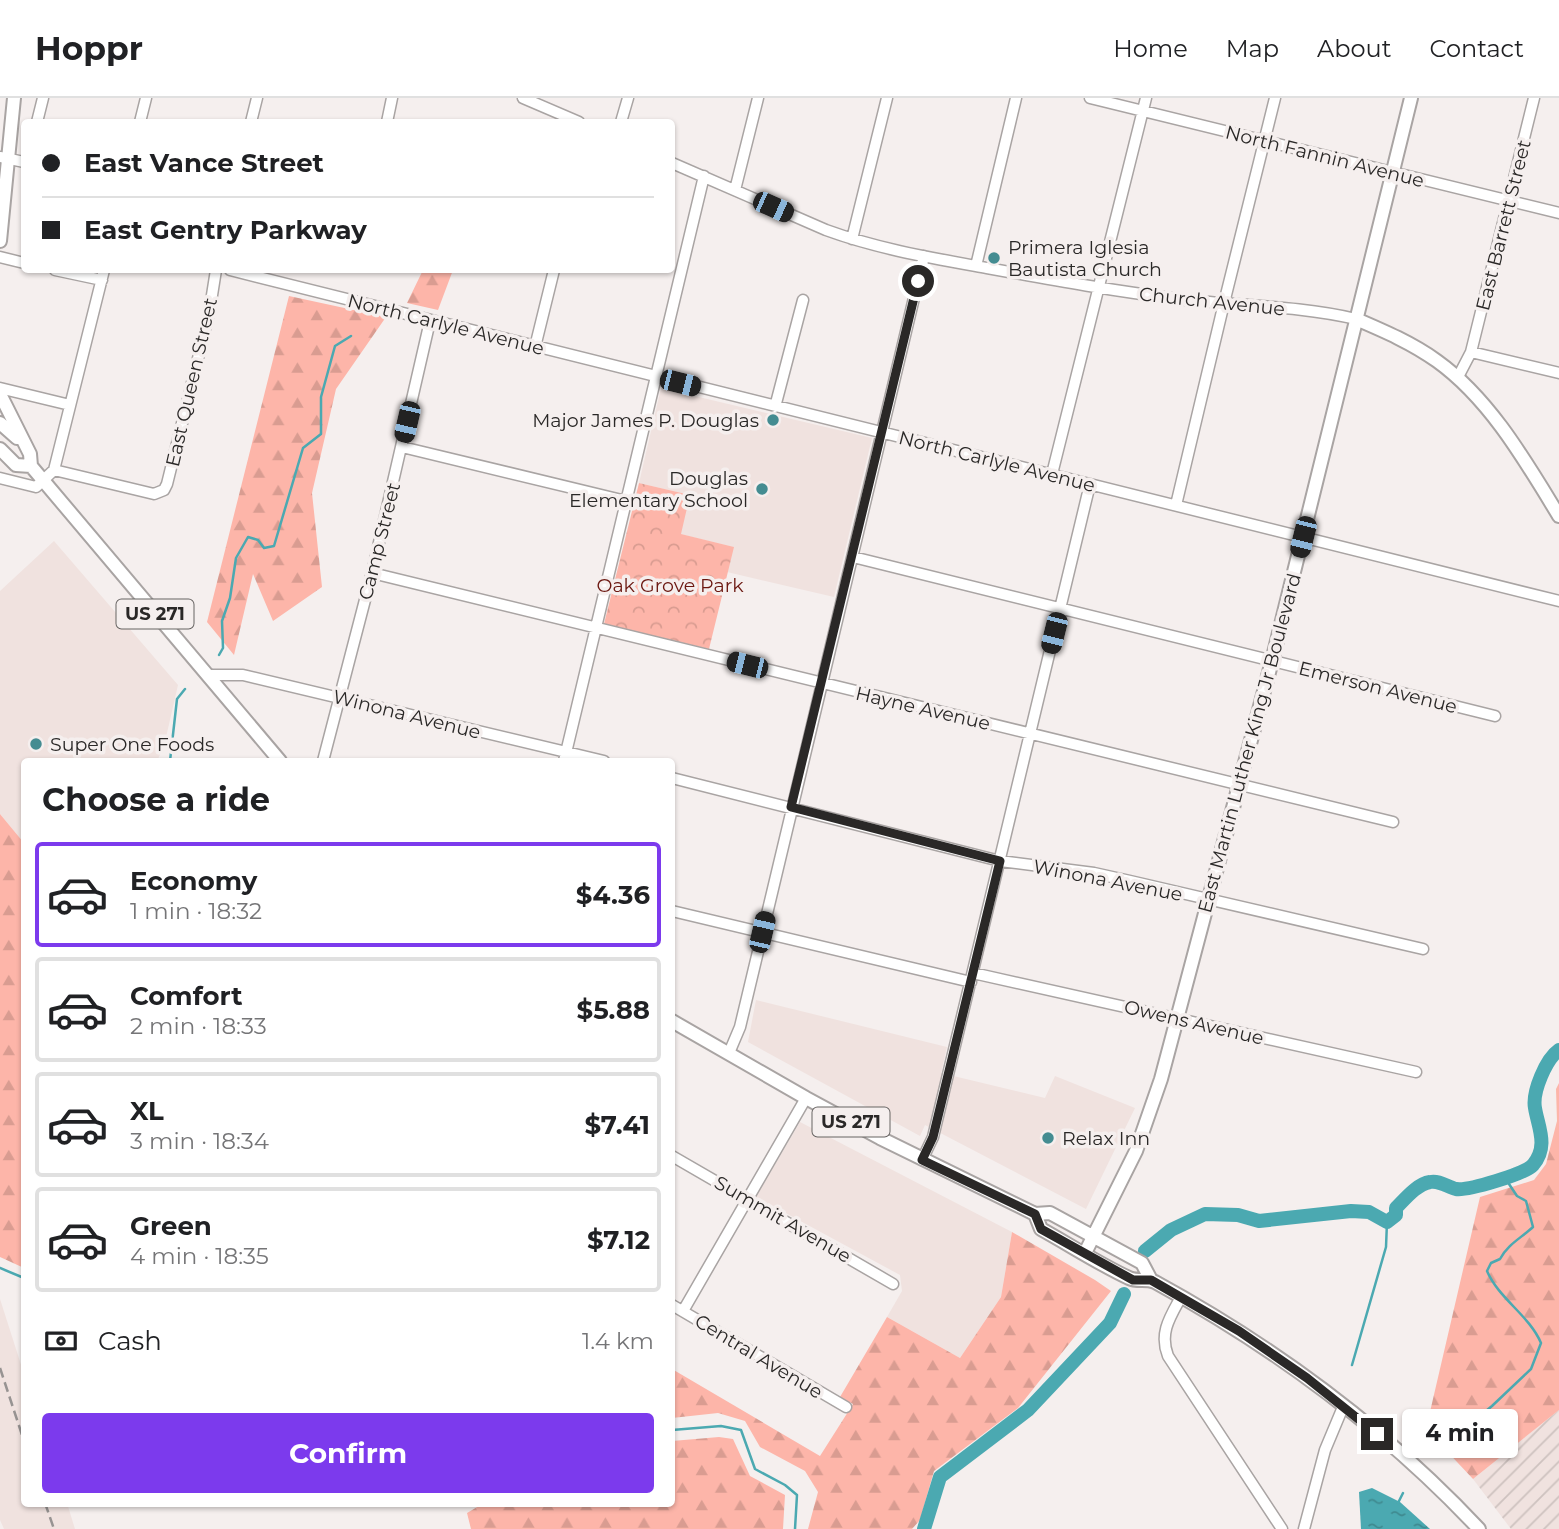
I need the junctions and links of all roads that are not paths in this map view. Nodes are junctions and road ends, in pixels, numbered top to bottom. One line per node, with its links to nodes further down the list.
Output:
1 (15, 98): 24 (main road)
2 (43, 98): 17 (street)
3 (146, 98): 18 (street)
4 (257, 98): 19 (street)
5 (392, 98): 20 (street)
6 (523, 98): 21 (street)
7 (628, 98): 22 (street)
8 (758, 98): 29 (street)
9 (887, 98): 32 (street)
10 (1016, 98): 37 (street)
11 (1090, 98): 16 (street, North Fannin Avenue)
12 (1146, 98): 16 (street)
13 (1275, 98): 23 (street)
14 (1411, 98): 27 (main road, East Martin Luther King Jr Boulevard)
15 (1534, 98): 30 (street, East Barrett Street)
16 (1143, 111): 23 (street, North Fannin Avenue); 43 (street)
17 (38, 119)
18 (141, 119)
19 (252, 119)
20 (388, 119)
21 (572, 119)
22 (622, 119)
23 (1264, 142): 27 (street, North Fannin Avenue); 45 (street)
24 (4, 158): 25 (street); 33 (main road)
25 (21, 162)
26 (675, 164): 28 (street, Church Avenue)
27 (1393, 172): 30 (street, North Fannin Avenue); 46 (main road, East Martin Luther King Jr Boulevard)
28 (704, 176): 29 (street, Church Avenue); 51 (street)
29 (735, 190): 32 (street, Church Avenue)
30 (1508, 201): 31 (street, North Fannin Avenue); 49 (street, East Barrett Street)
31 (1559, 214)
32 (852, 239): 34 (street, Church Avenue)
33 (0, 241)
34 (924, 256): 37 (street, Church Avenue); 58 (street)
35 (0, 257): 36 (street)
36 (21, 261)
37 (976, 266): 43 (street, Church Avenue)
38 (84, 273): 42 (street)
39 (215, 273): 63 (street, East Queen Street)
40 (242, 273): 47 (street, North Carlyle Avenue)
41 (553, 273): 48 (street)
42 (103, 275): 55 (street)
43 (1098, 289): 45 (street, Church Avenue); 64 (street)
44 (803, 300): 56 (street)
45 (1224, 303): 46 (street, Church Avenue); 69 (street)
46 (1356, 319): 52 (main road, Church Avenue); 71 (main road, East Martin Luther King Jr Boulevard)
47 (430, 321): 48 (street, North Carlyle Avenue); 60 (street, Camp Street)
48 (535, 347): 51 (street, North Carlyle Avenue)
49 (1471, 352): 50 (street); 52 (street, East Barrett Street)
50 (1559, 373)
51 (656, 377): 56 (street, North Carlyle Avenue); 68 (street)
52 (1458, 377): 70 (main road, Church Avenue)
53 (0, 388): 55 (street)
54 (0, 394): 59 (main road)
55 (70, 405): 63 (street)
56 (775, 407): 58 (street, North Carlyle Avenue)
57 (0, 423): 59 (main road, US 271)
58 (881, 432): 64 (street, North Carlyle Avenue); 72 (street)
59 (24, 446): 62 (main road, US 271)
60 (402, 447): 68 (street); 73 (street, Camp Street)
61 (0, 449): 62 (main road, US 271)
62 (31, 466): 66 (main road, US 271)
63 (54, 470): 66 (street)
64 (1052, 474): 67 (street, North Carlyle Avenue)
65 (0, 478): 66 (street)
66 (43, 480): 78 (main road, US 271)
67 (1090, 484): 69 (street, North Carlyle Avenue); 75 (street)
68 (626, 501): 76 (street)
69 (1176, 505): 71 (street, North Carlyle Avenue)
70 (1559, 512)
71 (1303, 537): 74 (street, North Carlyle Avenue); 77 (main road, East Martin Luther King Jr Boulevard)
72 (853, 557): 75 (street, Emerson Avenue); 79 (street)
73 (372, 573): 76 (street, Hayne Avenue); 80 (street, Camp Street)
74 (1559, 601)
75 (1060, 608): 77 (street, Emerson Avenue); 82 (street)
76 (595, 628): 79 (street, Hayne Avenue); 83 (street)
77 (1272, 661): 81 (street, Emerson Avenue); 87 (main road, East Martin Luther King Jr Boulevard)
78 (209, 675): 80 (street, Winona Avenue); 84 (main road, US 271)
79 (823, 684): 82 (street, Hayne Avenue); 88 (street)
80 (340, 697): 83 (street, Winona Avenue); 85 (street, Camp Street)
81 (1495, 716)
82 (1030, 733): 87 (street, Hayne Avenue); 90 (street)
83 (565, 757)
84 (278, 758)
85 (324, 758)
86 (675, 779): 88 (street, Winona Avenue)
87 (1239, 785): 89 (street, Hayne Avenue); 91 (main road, East Martin Luther King Jr Boulevard)
88 (791, 807): 90 (street, Winona Avenue); 93 (street)
89 (1393, 822)
90 (1000, 861): 91 (street, Winona Avenue); 95 (street)
91 (1208, 900): 94 (street, Winona Avenue); 96 (main road, East Martin Luther King Jr Boulevard)
92 (675, 912): 93 (street, Owens Avenue)
93 (762, 932): 95 (street, Owens Avenue); 98 (street)
94 (1423, 949)
95 (972, 977): 96 (street, Owens Avenue); 102 (street)
96 (1177, 1018): 99 (street, Owens Avenue); 105 (main road, East Martin Luther King Jr Boulevard)
97 (675, 1023): 98 (main road, US 271)
98 (729, 1054): 100 (main road, US 271)
99 (1416, 1072)
100 (806, 1098): 102 (main road, US 271); 103 (street)
101 (675, 1158): 103 (street, Summit Avenue)
102 (922, 1160): 104 (main road, US 271)
103 (748, 1199): 108 (street, Summit Avenue); 111 (street)
104 (1035, 1214): 105 (main road, US 271); 106 (main road, US 271)
105 (1094, 1237): 106 (main road, East Martin Luther King Jr Boulevard); 107 (main road, US 271)
106 (1085, 1254): 107 (main road, US 271)
107 (1151, 1280): 109 (main road, US 271)
108 (893, 1283)
109 (1181, 1297): 112 (main road, US 271); 114 (street)
110 (675, 1307): 111 (street, Central Avenue)
111 (683, 1311): 113 (street, Central Avenue)
112 (1343, 1406): 115 (street); 116 (main road, US 271)
113 (845, 1407)
114 (1282, 1529)
115 (1304, 1529)
116 (1479, 1529)

